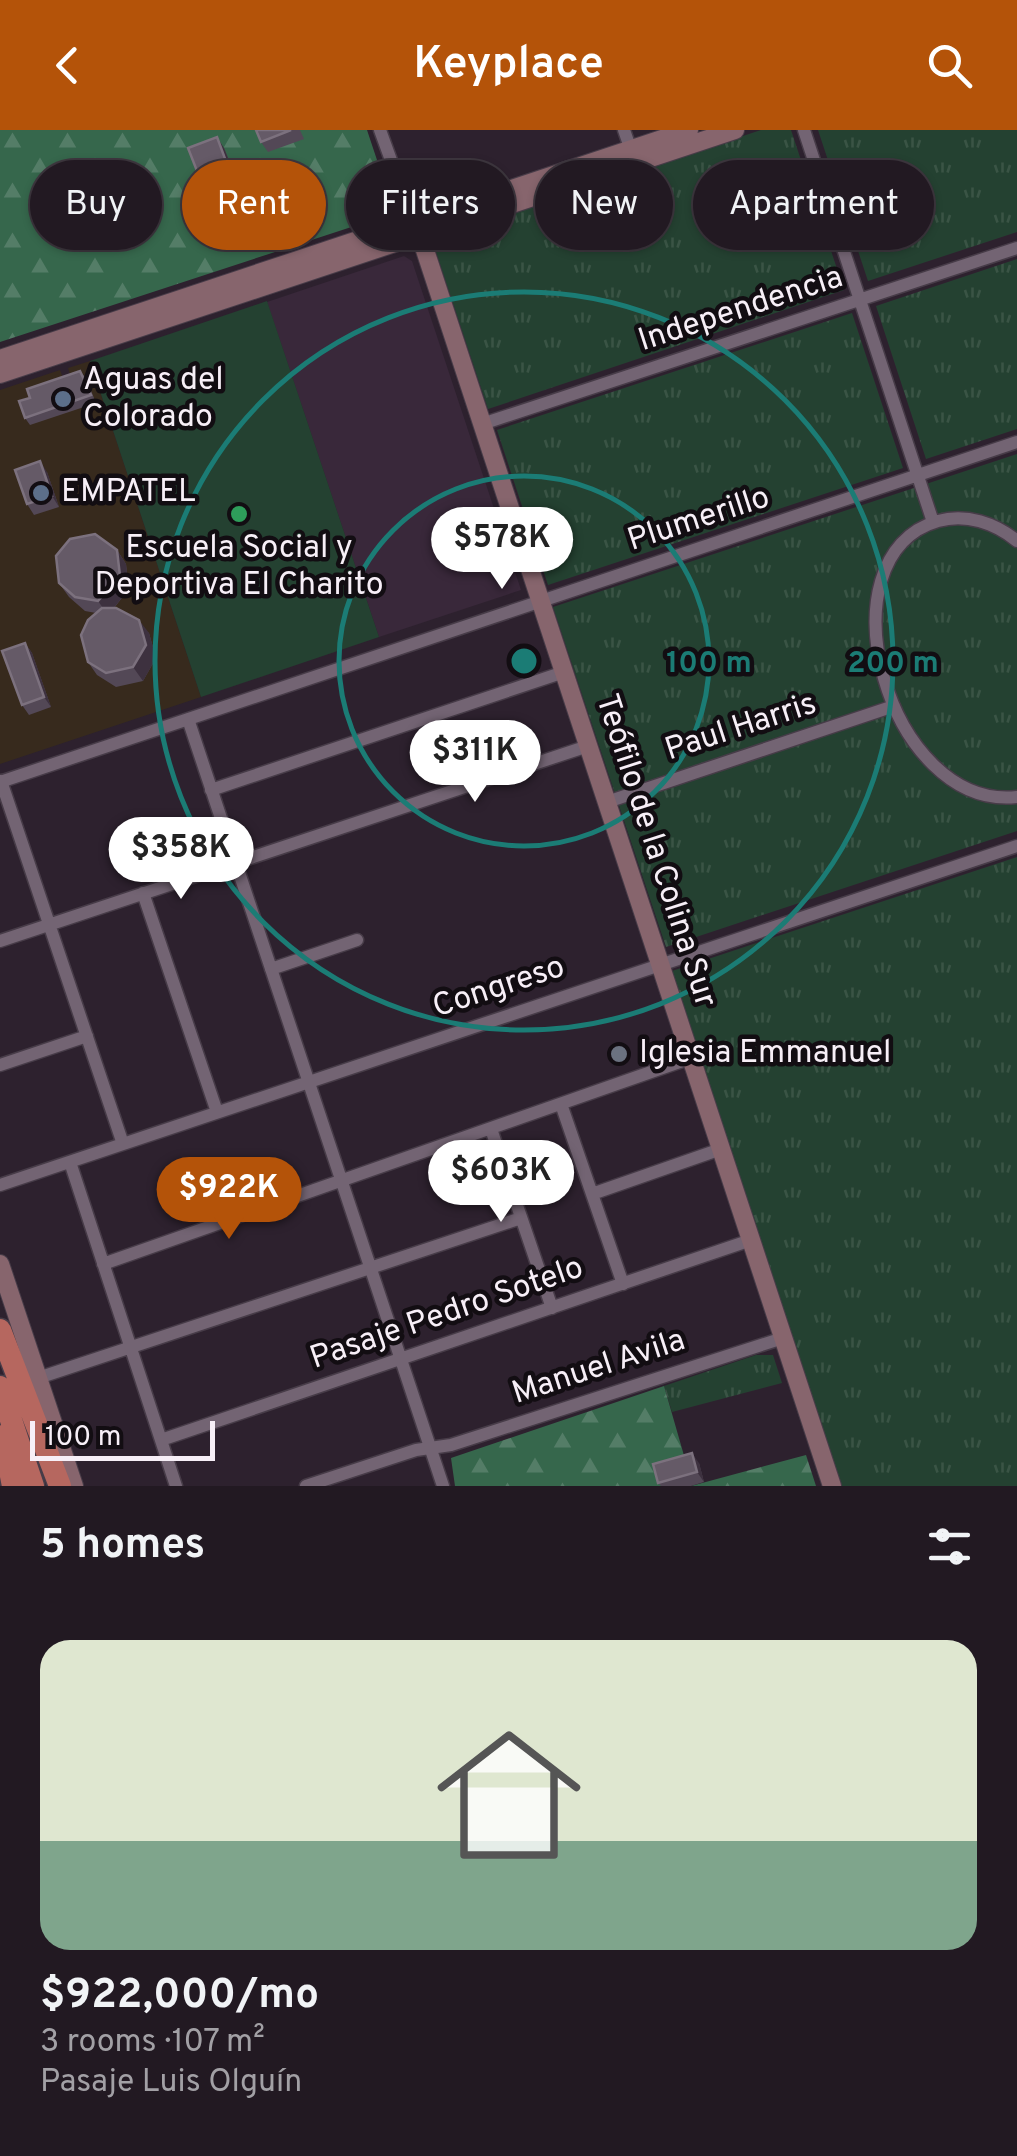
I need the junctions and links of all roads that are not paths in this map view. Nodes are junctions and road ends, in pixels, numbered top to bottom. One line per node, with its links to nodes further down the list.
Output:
1 (380, 130): 7 (street)
2 (624, 130): 6 (street)
3 (689, 130): 6 (street)
4 (736, 130): 6 (street)
5 (804, 130): 13 (street)
6 (633, 156): 8 (street)
7 (391, 160)
8 (515, 196)
9 (1017, 248): 13 (street, Independencia)
10 (349, 250): 14 (street)
11 (356, 250): 15 (street)
12 (423, 250): 16 (street, Teófilo de la Colina Sur)
13 (860, 300): 16 (street, Independencia); 18 (street)
14 (0, 359)
15 (0, 374)
16 (482, 424): 21 (street, Teófilo de la Colina Sur)
17 (1017, 442): 18 (street, Plumerillo)
18 (918, 476): 19 (street); 21 (street, Plumerillo)
19 (932, 522): 20 (street); 23 (street)
20 (1017, 541)
21 (541, 601): 22 (street, Teófilo de la Colina Sur); 24 (street, Plumerillo)
22 (564, 672): 25 (street, Teófilo de la Colina Sur); 27 (street)
23 (894, 706): 28 (street); 29 (street, Paul Harris)
24 (188, 719): 26 (street, Plumerillo); 27 (street)
25 (588, 746): 29 (street, Teófilo de la Colina Sur); 31 (street)
26 (0, 782): 33 (street)
27 (211, 790): 31 (street)
28 (1017, 797)
29 (607, 802): 36 (street, Teófilo de la Colina Sur)
30 (1017, 846): 36 (street, Congreso)
31 (235, 862): 32 (street); 37 (street)
32 (144, 893): 33 (street); 43 (street)
33 (49, 924): 35 (street); 38 (street)
34 (357, 940): 37 (street)
35 (0, 941)
36 (660, 964): 39 (street, Teófilo de la Colina Sur); 41 (street, Congreso)
37 (271, 969): 41 (street)
38 (86, 1036): 40 (street); 45 (street)
39 (691, 1058): 42 (street); 46 (street, Teófilo de la Colina Sur)
40 (0, 1065)
41 (308, 1081): 43 (street, Congreso); 48 (street)
42 (561, 1104): 44 (street); 50 (street)
43 (217, 1112): 45 (street, Congreso)
44 (491, 1128): 48 (street); 51 (street)
45 (123, 1144): 47 (street, Congreso)
46 (721, 1149): 50 (street); 52 (street, Teófilo de la Colina Sur)
47 (70, 1162): 49 (street, Congreso); 54 (street)
48 (342, 1180): 54 (street); 55 (street)
49 (0, 1185)
50 (592, 1194): 56 (street)
51 (521, 1218): 55 (street); 57 (street)
52 (751, 1240): 56 (street, Pasaje Pedro Sotelo); 59 (street, Teófilo de la Colina Sur)
53 (0, 1264): 63 (street)
54 (103, 1264): 61 (street)
55 (370, 1266): 61 (street); 62 (street)
56 (623, 1284): 57 (street, Pasaje Pedro Sotelo)
57 (552, 1308): 62 (street, Pasaje Pedro Sotelo)
58 (0, 1330): 72 (highway)
59 (783, 1338): 67 (street, Manuel Avila); 77 (street, Teófilo de la Colina Sur)
60 (0, 1342): 71 (highway)
61 (131, 1347): 63 (street); 66 (street)
62 (401, 1359): 66 (street, Pasaje Pedro Sotelo); 67 (street)
63 (38, 1378): 73 (street)
64 (0, 1387): 70 (highway)
65 (0, 1428): 69 (highway)
66 (161, 1440): 74 (street)
67 (431, 1448): 75 (street, Manuel Avila); 76 (street)
68 (0, 1465): 69 (street)
69 (10, 1486)
70 (33, 1486)
71 (48, 1486)
72 (60, 1486)
73 (74, 1486)
74 (176, 1486)
75 (306, 1486)
76 (444, 1486)
77 (832, 1486)

